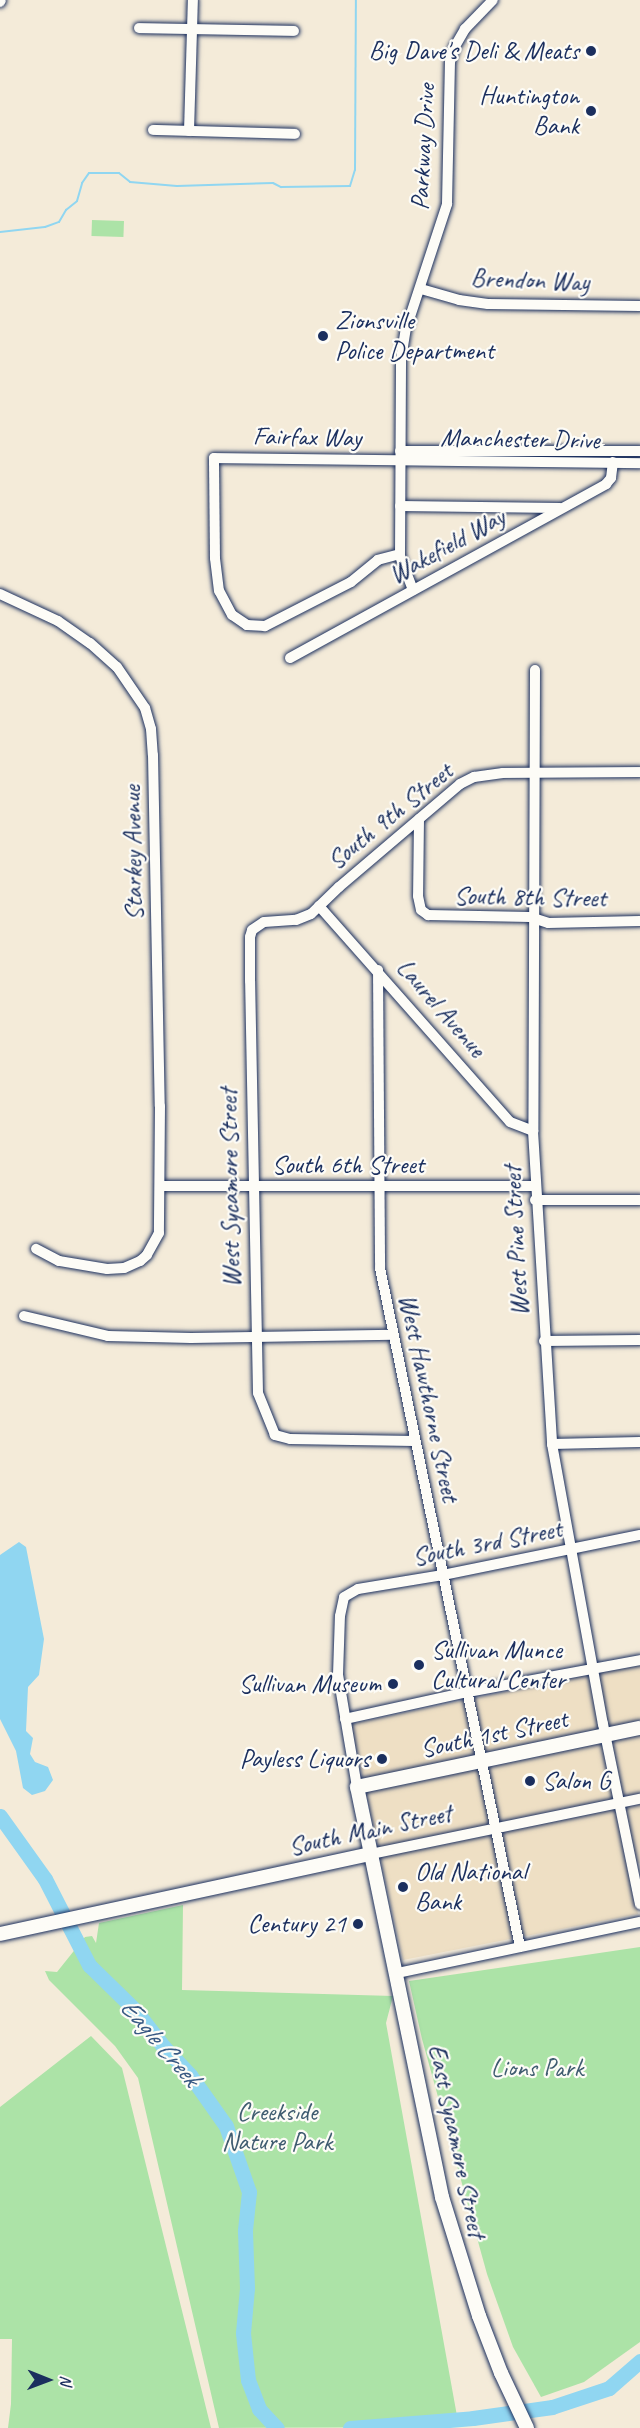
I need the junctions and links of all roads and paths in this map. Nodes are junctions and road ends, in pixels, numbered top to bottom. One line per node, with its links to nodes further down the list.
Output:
1 (193, 0): 4 (street)
2 (493, 0): 9 (street, Parkway Drive)
3 (139, 28): 4 (street)
4 (192, 30): 5 (street); 7 (street)
5 (294, 31)
6 (153, 130): 7 (street)
7 (189, 131): 8 (street)
8 (295, 134)
9 (421, 289): 10 (street, Brendon Way); 12 (street, Parkway Drive)
10 (640, 306)
11 (640, 451): 12 (street, Manchester Drive)
12 (400, 455): 13 (street, Manchester Drive); 15 (street, Parkway Drive); 17 (street, Fairfax Way)
13 (613, 462): 14 (street, Manchester Drive); 16 (street, Wakefield Way)
14 (640, 463)
15 (400, 506): 16 (street); 17 (street, Parkway Drive)
16 (561, 508): 18 (street, Wakefield Way)
17 (400, 554): 18 (street, Parkway Drive)
18 (413, 590): 20 (street, Wakefield Way)
19 (0, 594): 30 (street, Starkey Avenue)
20 (290, 658)
21 (535, 670): 23 (street, West Pine Street)
22 (640, 772): 23 (street, South 9th Street)
23 (534, 774): 24 (street, South 9th Street); 26 (street, West Pine Street)
24 (419, 819): 25 (street, South 9th Street); 26 (street, South 8th Street)
25 (320, 906): 28 (street, Laurel Avenue); 32 (street, West Sycamore Street)
26 (535, 918): 27 (street, South 8th Street); 29 (street, West Pine Street)
27 (640, 921)
28 (378, 970): 29 (street, Laurel Avenue); 33 (street, West Hawthorne Street)
29 (532, 1131): 31 (street, West Pine Street)
30 (161, 1186): 32 (street, South 6th Street); 36 (street, Starkey Avenue)
31 (535, 1186): 33 (street, South 6th Street); 34 (street, West Pine Street)
32 (253, 1188): 33 (street, South 6th Street); 39 (street, West Sycamore Street)
33 (378, 1188): 38 (street, West Hawthorne Street)
34 (535, 1200): 35 (street); 41 (street, West Pine Street)
35 (640, 1200)
36 (36, 1250)
37 (24, 1316): 39 (street)
38 (393, 1335): 39 (street); 42 (street, West Hawthorne Street)
39 (256, 1338): 42 (street, West Sycamore Street)
40 (640, 1340): 41 (street)
41 (544, 1341): 44 (street, West Pine Street)
42 (414, 1441): 47 (street, West Hawthorne Street)
43 (640, 1442): 44 (street)
44 (552, 1444): 46 (street, West Pine Street)
45 (640, 1535): 46 (street, South 3rd Street)
46 (570, 1550): 47 (street, South 3rd Street); 49 (street, West Pine Street)
47 (443, 1575): 50 (street, West Hawthorne Street); 51 (street, South 3rd Street)
48 (640, 1660): 49 (street)
49 (592, 1669): 50 (street); 53 (street, West Pine Street)
50 (468, 1692): 51 (street); 54 (street, West Hawthorne Street)
51 (345, 1719): 55 (street)
52 (640, 1728): 53 (main road, South 1st Street)
53 (605, 1736): 54 (main road, South 1st Street); 57 (street, West Pine Street)
54 (482, 1761): 55 (main road, South 1st Street); 58 (street, West Hawthorne Street)
55 (357, 1787): 59 (main road)
56 (640, 1799): 57 (street, South Main Street)
57 (620, 1803): 58 (street, South Main Street); 60 (street, West Pine Street)
58 (495, 1829): 59 (street, South Main Street); 63 (street, West Hawthorne Street)
59 (371, 1854): 62 (main road, South Main Street); 64 (main road, East Sycamore Street)
60 (640, 1904)
61 (640, 1922): 63 (street)
62 (0, 1934)
63 (520, 1947): 64 (street)
64 (397, 1973): 65 (main road, East Sycamore Street)
65 (527, 2428)

